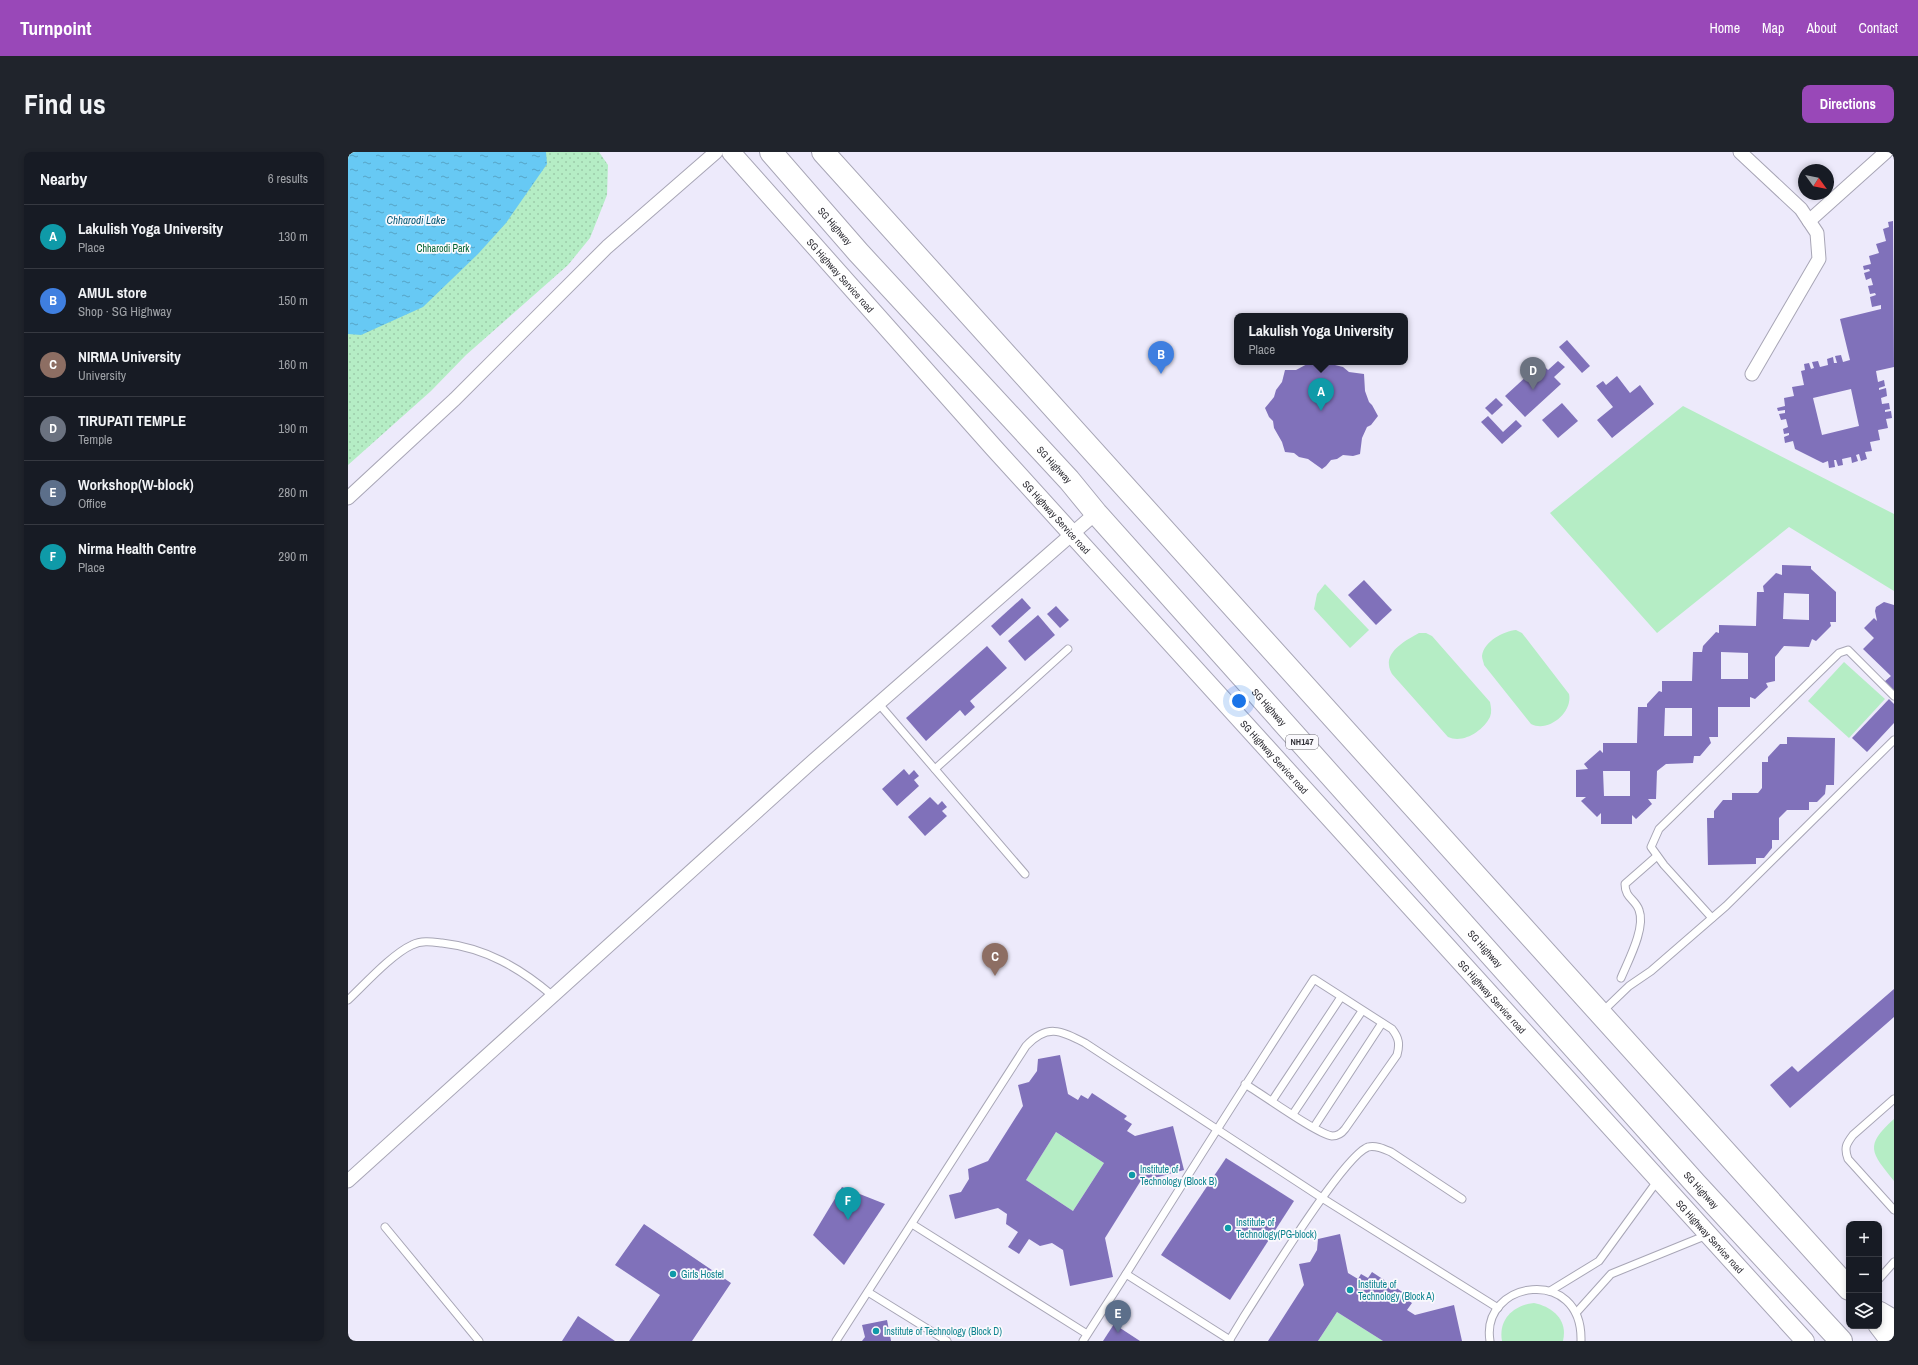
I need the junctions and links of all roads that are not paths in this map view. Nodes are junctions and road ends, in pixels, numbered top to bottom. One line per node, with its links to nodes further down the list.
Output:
1 (716, 152): 9 (street)
2 (731, 152): 11 (street, SG Highway Service road)
3 (771, 152): 10 (highway, SG Highway / NH147)
4 (823, 152): 25 (highway)
5 (1740, 152): 7 (street)
6 (1886, 152): 7 (street)
7 (1809, 221): 8 (street)
8 (1752, 374)
9 (348, 498)
10 (1096, 513): 11 (street); 53 (highway, SG Highway / NH147)
11 (1072, 534): 14 (street); 33 (street, SG Highway Service road)
12 (1068, 650): 16 (lane)
13 (1894, 696): 17 (lane)
14 (879, 704): 16 (lane); 21 (street)
15 (1894, 740): 19 (lane)
16 (935, 769): 18 (lane)
17 (1657, 856): 19 (lane); 20 (lane)
18 (1025, 874)
19 (1712, 918): 25 (lane)
20 (1621, 978)
21 (553, 996): 23 (lane); 34 (street)
22 (1341, 997): 24 (lane); 27 (lane); 29 (lane)
23 (348, 1000)
24 (1362, 1011): 26 (lane); 30 (lane)
25 (1601, 1013): 44 (highway)
26 (1382, 1023): 31 (lane); 31 (lane)
27 (1245, 1084): 29 (lane); 32 (lane)
28 (1894, 1099): 37 (lane)
29 (1272, 1101): 30 (lane)
30 (1293, 1114): 31 (lane)
31 (1314, 1127)
32 (1216, 1129): 35 (lane); 38 (lane); 42 (lane)
33 (1658, 1180): 40 (street, SG Highway Service road); 45 (lane)
34 (348, 1181)
35 (1322, 1198): 36 (lane); 47 (lane); 54 (lane)
36 (1462, 1199)
37 (1894, 1210)
38 (912, 1224): 46 (lane); 52 (lane)
39 (385, 1227): 55 (lane)
40 (1707, 1234): 48 (lane); 61 (street, SG Highway Service road)
41 (1894, 1262): 43 (lane)
42 (1126, 1274): 52 (lane); 54 (lane)
43 (1882, 1276)
44 (1846, 1285)
45 (1550, 1291): 47 (lane); 48 (lane)
46 (868, 1292): 56 (lane); 57 (lane)
47 (1498, 1308): 59 (lane)
48 (1576, 1313): 60 (lane)
49 (1882, 1314): 50 (main road)
50 (1894, 1321)
51 (1882, 1328): 62 (highway)
52 (1088, 1334): 58 (lane)
53 (1837, 1338)
54 (1230, 1340)
55 (479, 1341)
56 (836, 1341)
57 (947, 1341)
58 (1083, 1341)
59 (1490, 1341)
60 (1581, 1341)
61 (1805, 1341)
62 (1892, 1341)

